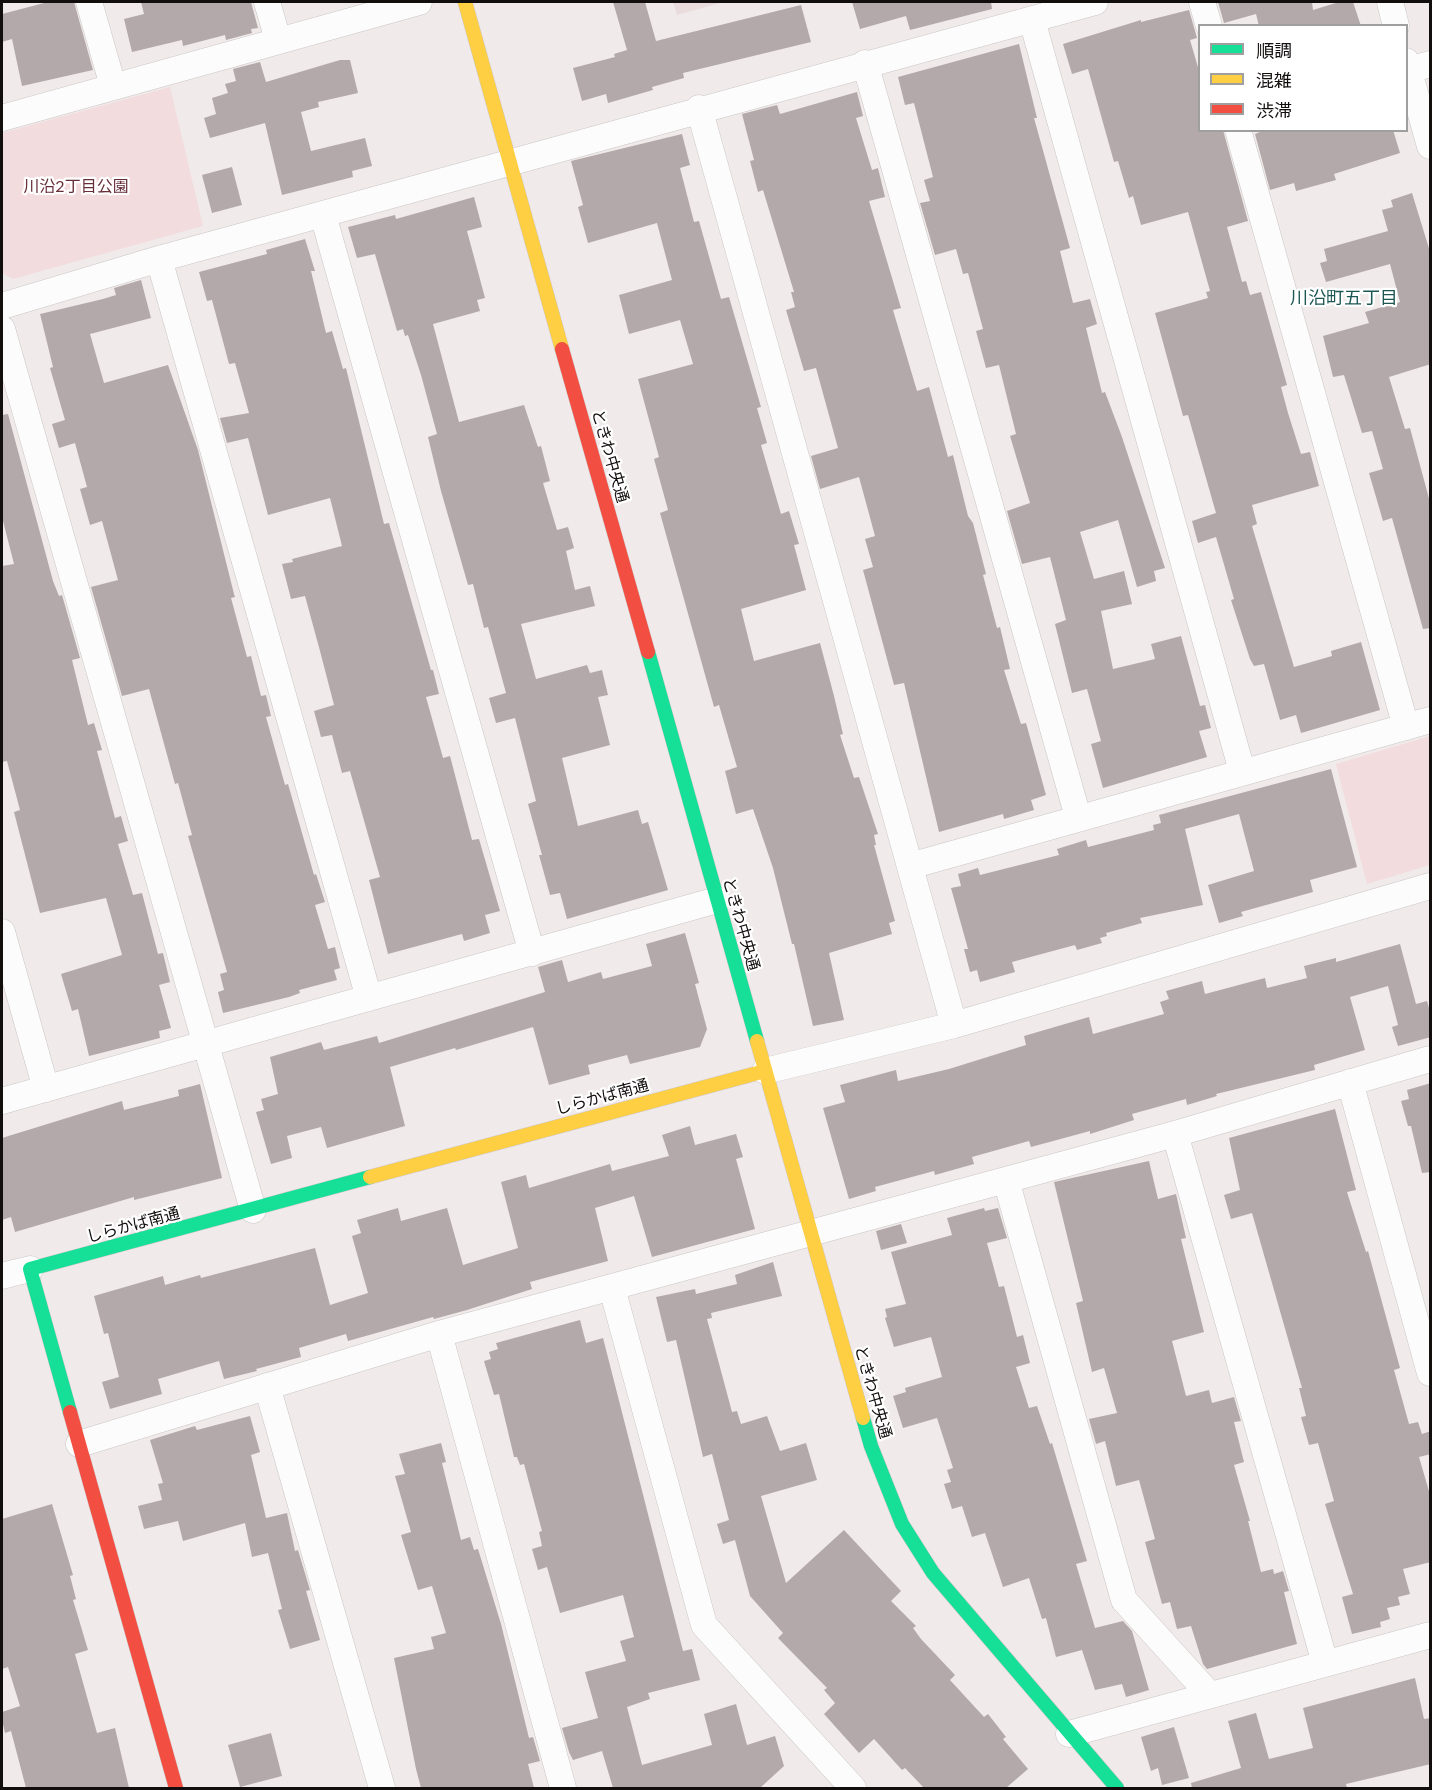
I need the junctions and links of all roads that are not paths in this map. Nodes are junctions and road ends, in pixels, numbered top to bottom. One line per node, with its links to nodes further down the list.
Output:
1 (89, 2): 14 (street)
2 (267, 2): 11 (street)
3 (419, 2): 11 (street)
4 (465, 2): 19 (street, ときわ中央通)
5 (1095, 2): 8 (street)
6 (1202, 2): 9 (street)
7 (1390, 2): 10 (street)
8 (1032, 20): 12 (street); 26 (street)
9 (1208, 24)
10 (1396, 24)
11 (278, 40): 14 (street)
12 (865, 63): 15 (street); 27 (street)
13 (1415, 65): 18 (street)
14 (113, 86): 16 (street)
15 (699, 108): 19 (street); 28 (street)
16 (2, 118)
17 (1239, 132): 25 (street)
18 (1431, 146)
19 (511, 163): 20 (street); 30 (street, ときわ中央通)
20 (323, 215): 21 (street); 32 (street)
21 (159, 259): 22 (street); 33 (street)
22 (2, 306)
23 (2, 329): 35 (street)
24 (1431, 720): 25 (street)
25 (1406, 727): 26 (street)
26 (1242, 771): 27 (street)
27 (1078, 817): 28 (street)
28 (910, 866): 34 (street)
29 (1431, 886): 34 (street)
30 (717, 900): 32 (street); 37 (street, ときわ中央通)
31 (2, 932): 39 (street)
32 (532, 953): 33 (street)
33 (369, 998): 35 (street)
34 (954, 1025): 37 (street)
35 (205, 1046): 39 (street); 43 (street)
36 (1431, 1059): 38 (street)
37 (765, 1071): 43 (street, しらかば南通); 44 (street, ときわ中央通)
38 (1350, 1082): 41 (street); 49 (street)
39 (46, 1089): 40 (street)
40 (2, 1101)
41 (1175, 1134): 42 (street); 53 (street)
42 (1006, 1180): 44 (street); 54 (street)
43 (253, 1210): 45 (street, しらかば南通)
44 (810, 1234): 47 (street); 55 (street, ときわ中央通)
45 (30, 1269): 46 (street); 51 (street)
46 (2, 1276)
47 (612, 1288): 48 (street); 59 (street)
48 (439, 1334): 50 (street); 58 (street)
49 (1431, 1373)
50 (267, 1386): 51 (street); 57 (street)
51 (79, 1444): 56 (street)
52 (1431, 1635): 53 (street)
53 (1325, 1664): 54 (street)
54 (1210, 1695): 55 (street)
55 (1069, 1734): 60 (street, ときわ中央通)
56 (176, 1788)
57 (382, 1788)
58 (563, 1788)
59 (853, 1788)
60 (1117, 1788)

